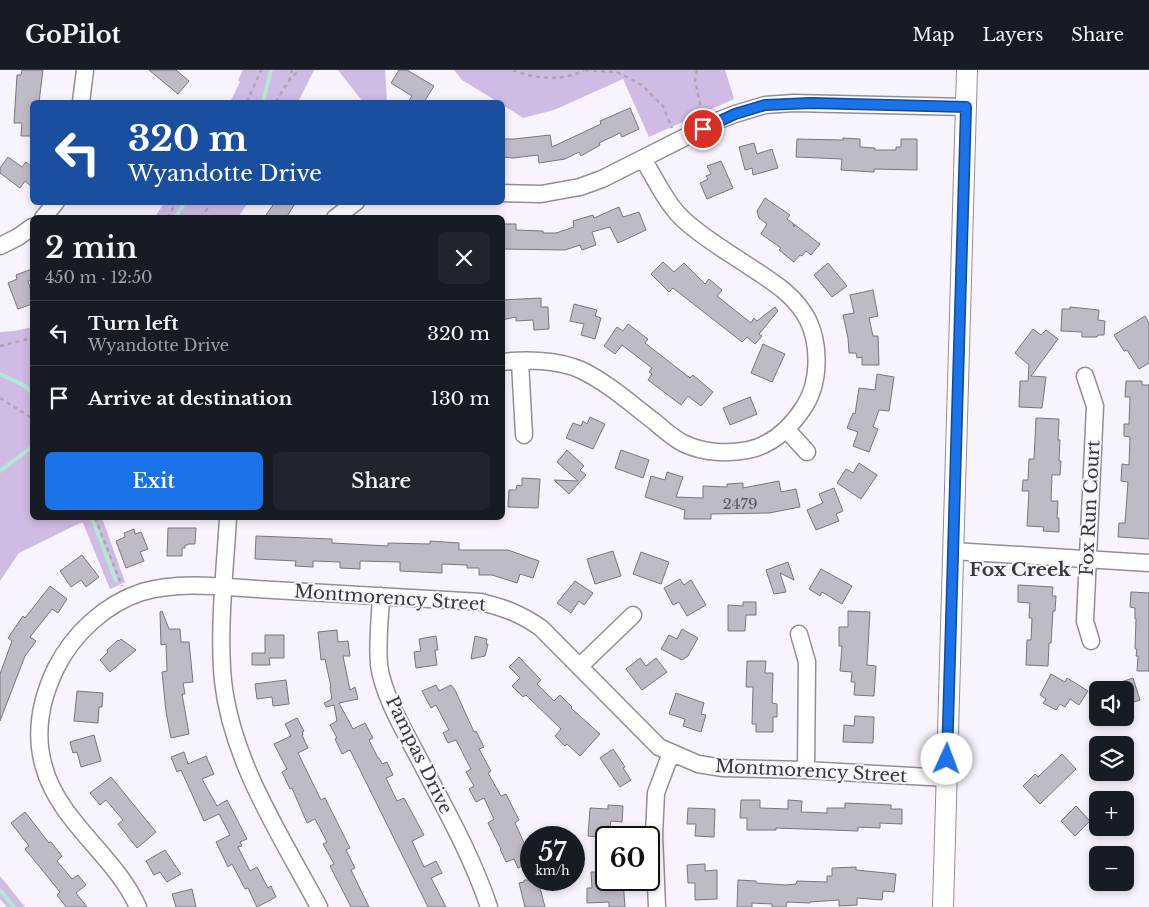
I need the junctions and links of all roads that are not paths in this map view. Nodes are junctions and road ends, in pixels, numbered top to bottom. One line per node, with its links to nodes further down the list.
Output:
1 (85, 70): 3 (street)
2 (967, 70): 4 (main road)
3 (81, 100)
4 (966, 107): 5 (street); 20 (main road)
5 (643, 159): 6 (street); 16 (street)
6 (505, 193)
7 (54, 205): 9 (street)
8 (352, 205): 10 (street)
9 (45, 215)
10 (338, 215)
11 (30, 228): 12 (street)
12 (0, 246)
13 (505, 362): 14 (street)
14 (520, 362): 16 (street); 17 (street)
15 (1085, 376): 21 (street, Fox Run Court)
16 (786, 429): 18 (street)
17 (524, 435)
18 (807, 452)
19 (228, 520): 23 (street)
20 (953, 551): 21 (street); 31 (main road)
21 (1087, 560): 22 (street); 27 (street, Fox Run Court)
22 (1149, 563)
23 (224, 588): 24 (street, Montmorency Street); 32 (street, Montmorency Street); 33 (street)
24 (381, 596): 28 (street, Montmorency Street); 34 (street, Pampas Drive)
25 (633, 615): 28 (street)
26 (799, 634): 30 (street)
27 (1091, 641)
28 (580, 666): 29 (street, Montmorency Street)
29 (671, 753): 30 (street, Montmorency Street); 35 (street)
30 (806, 770): 31 (street, Montmorency Street)
31 (947, 778): 36 (main road)
32 (138, 907)
33 (319, 907)
34 (489, 907)
35 (657, 907)
36 (943, 907)

